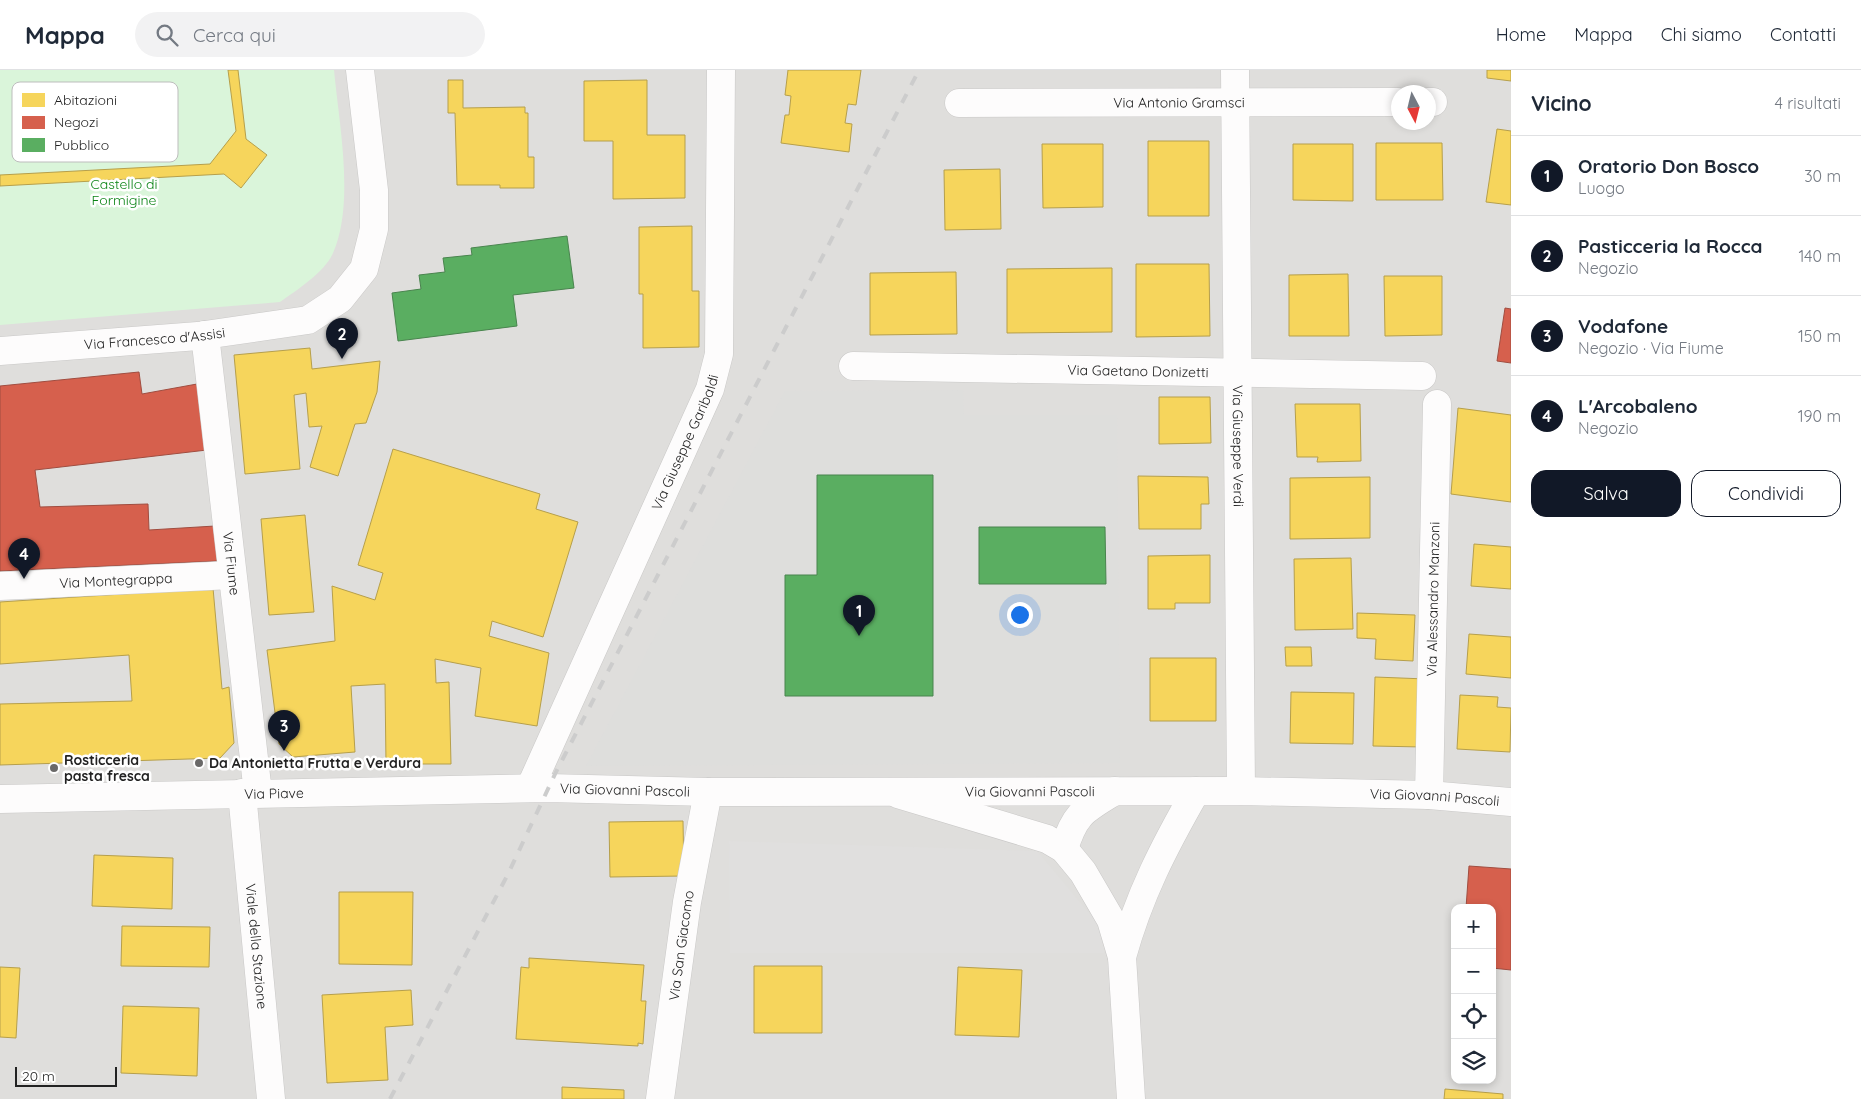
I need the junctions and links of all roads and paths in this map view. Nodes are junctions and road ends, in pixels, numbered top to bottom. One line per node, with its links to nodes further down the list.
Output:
1 (360, 70): 7 (street, Via Francesco d'Assisi)
2 (721, 70): 15 (street, Via Giuseppe Garibaldi)
3 (1235, 70): 5 (street, Via Giuseppe Verdi)
4 (959, 102): 5 (street, Via Antonio Gramsci)
5 (1234, 102): 6 (street, Via Antonio Gramsci); 10 (street, Via Giuseppe Verdi)
6 (1391, 102)
7 (205, 335): 8 (street, Via Francesco d'Assisi); 13 (street, Via Fiume)
8 (0, 351)
9 (853, 366): 10 (street, Via Gaetano Donizetti)
10 (1238, 373): 11 (street, Via Gaetano Donizetti); 18 (street, Via Giuseppe Verdi)
11 (1422, 376)
12 (1437, 404): 22 (street, Via Alessandro Manzoni)
13 (232, 574): 14 (street, Via Montegrappa); 21 (street, Via Fiume)
14 (0, 586)
15 (539, 788): 19 (street, Via Giovanni Pascoli); 21 (street, Via Piave)
16 (1115, 791): 17 (street, Via Giovanni Pascoli); 20 (street, Via Giovanni Pascoli); 25 (street)
17 (1196, 791): 18 (street, Via Giovanni Pascoli); 26 (street)
18 (1241, 791): 22 (street, Via Giovanni Pascoli)
19 (708, 792): 20 (street, Via Giovanni Pascoli); 28 (street, Via San Giacomo)
20 (890, 792): 25 (street)
21 (250, 793): 23 (street, Via Piave); 27 (street, Viale della Stazione)
22 (1429, 795): 24 (street, Via Giovanni Pascoli)
23 (0, 799)
24 (1511, 802)
25 (1064, 849): 26 (street)
26 (1122, 958): 29 (street)
27 (271, 1099)
28 (660, 1099)
29 (1131, 1099)

